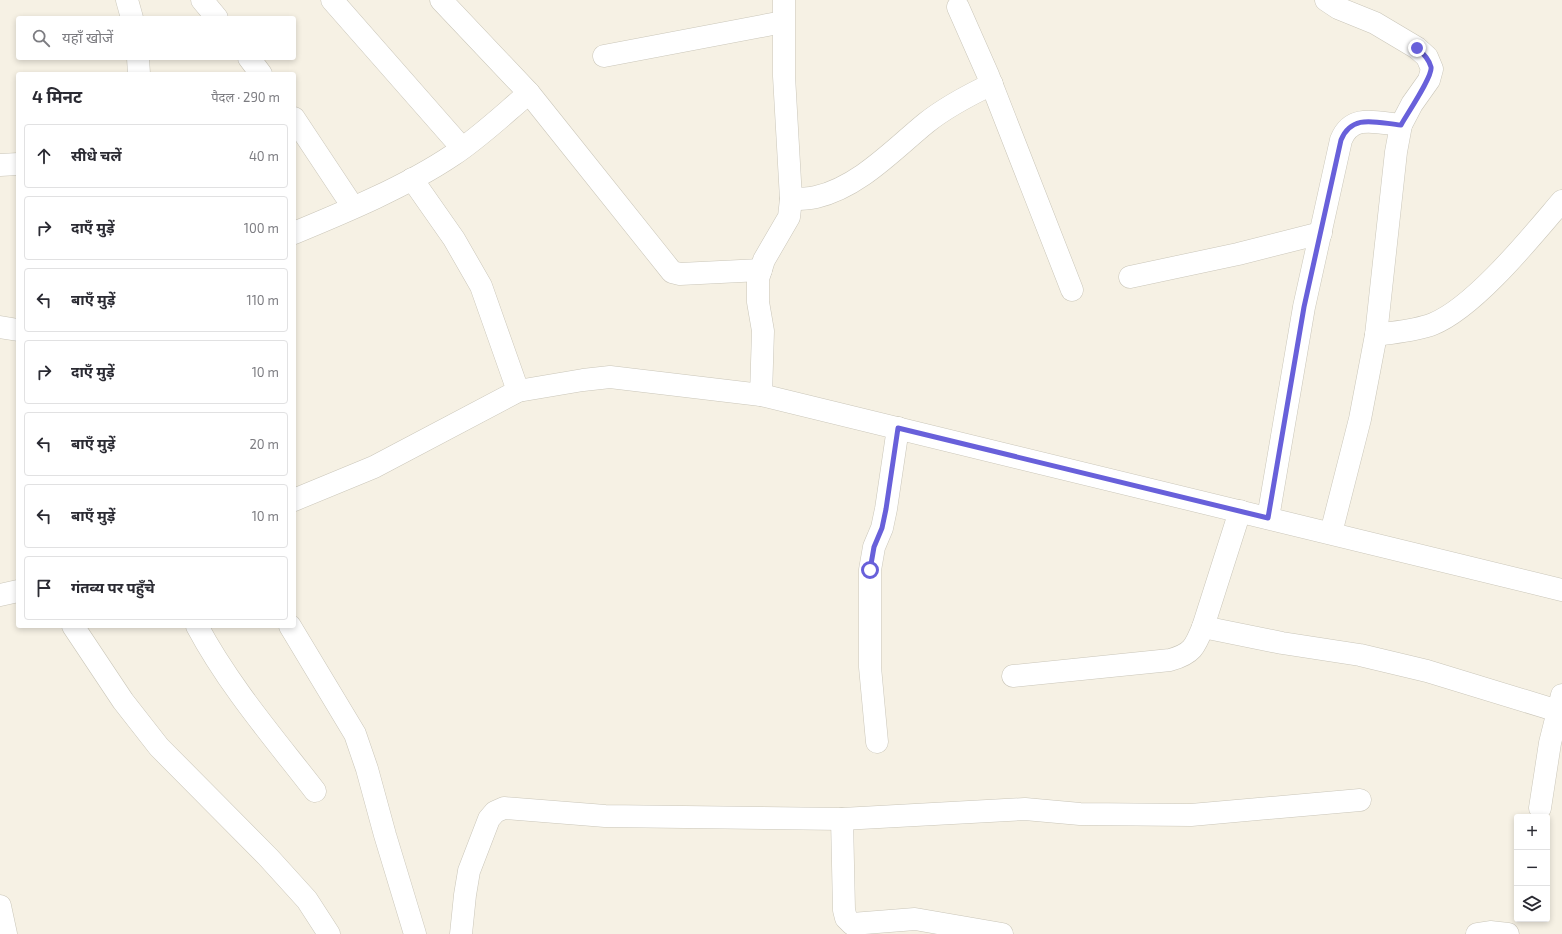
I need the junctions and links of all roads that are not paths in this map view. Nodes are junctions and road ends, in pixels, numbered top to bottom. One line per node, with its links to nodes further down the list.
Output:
1 (126, 0): 8 (street)
2 (202, 0): 9 (street)
3 (332, 0): 20 (street)
4 (441, 0): 17 (street)
5 (784, 0): 10 (street)
6 (1326, 0): 19 (street)
7 (958, 7): 16 (street)
8 (131, 16)
9 (215, 16)
10 (784, 22): 11 (street); 24 (street)
11 (604, 56)
12 (138, 60): 14 (street)
13 (250, 60): 15 (street)
14 (139, 72)
15 (260, 72)
16 (992, 84): 24 (street); 31 (street)
17 (529, 93): 20 (street); 29 (street)
18 (296, 121): 26 (street)
19 (1401, 125): 28 (street); 34 (street)
20 (462, 148): 23 (street)
21 (0, 164): 22 (street)
22 (16, 164)
23 (412, 179): 26 (street); 35 (street)
24 (791, 199): 29 (street)
25 (1562, 201): 34 (street)
26 (353, 207): 27 (street)
27 (296, 232)
28 (1320, 233): 30 (street); 40 (street)
29 (761, 270): 36 (street)
30 (1130, 277)
31 (1072, 290)
32 (0, 326): 33 (street)
33 (16, 330)
34 (1376, 335): 41 (street)
35 (518, 391): 36 (street); 38 (street)
36 (761, 395): 37 (street)
37 (898, 428): 39 (street); 51 (street)
38 (296, 499)
39 (1240, 511): 40 (street); 45 (street)
40 (1268, 518): 41 (street)
41 (1331, 533): 42 (street)
42 (1562, 590)
43 (16, 591): 44 (street)
44 (0, 595)
45 (1203, 627): 49 (street); 50 (street)
46 (74, 628): 58 (street)
47 (198, 628): 52 (street)
48 (291, 628): 59 (street)
49 (1013, 676)
50 (1560, 703): 54 (street)
51 (877, 742)
52 (315, 791)
53 (1360, 800): 55 (street)
54 (1540, 808)
55 (842, 819): 60 (street); 61 (street)
56 (0, 906): 57 (street)
57 (6, 934)
58 (329, 934)
59 (415, 934)
60 (461, 934)
61 (1002, 934)
62 (1478, 934): 63 (street)
63 (1508, 934)

